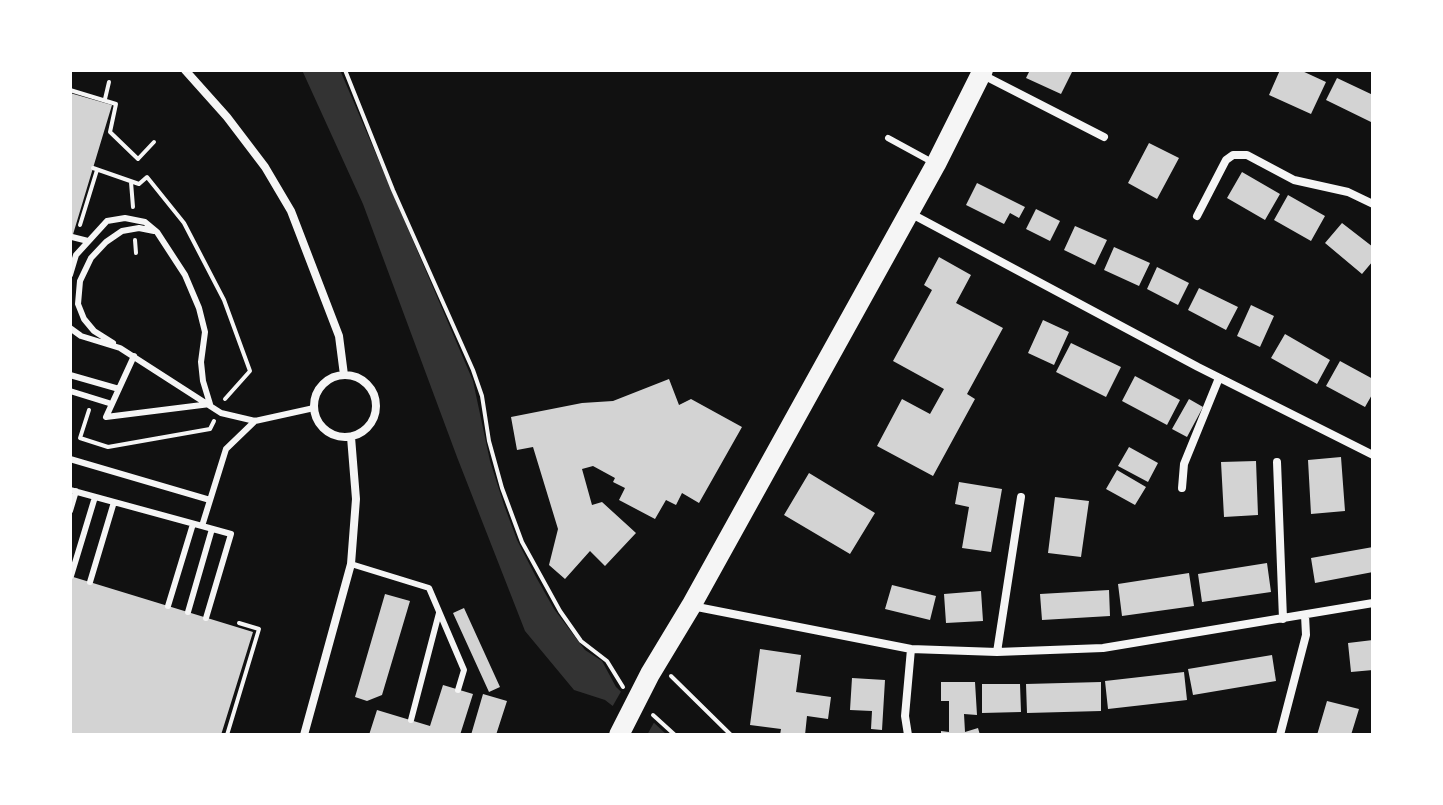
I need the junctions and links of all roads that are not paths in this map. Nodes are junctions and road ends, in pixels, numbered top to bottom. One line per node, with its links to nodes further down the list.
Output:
1 (185, 70): 18 (street)
2 (982, 72): 3 (street); 5 (main road)
3 (1104, 137)
4 (888, 138): 5 (lane)
5 (936, 164): 7 (main road)
6 (1373, 204): 8 (street)
7 (907, 212): 19 (street); 45 (main road)
8 (1197, 216)
9 (157, 232): 11 (lane); 15 (lane); 23 (lane)
10 (74, 238): 11 (lane)
11 (88, 241): 12 (lane)
12 (72, 262): 13 (lane)
13 (70, 275)
14 (70, 328): 15 (lane)
15 (120, 348): 16 (lane)
16 (134, 356): 20 (lane); 23 (lane)
17 (70, 375): 20 (lane)
18 (344, 375): 24 (street); 26 (street)
19 (1219, 378): 27 (street); 30 (street)
20 (119, 389): 22 (lane)
21 (70, 391): 22 (lane)
22 (112, 404): 23 (lane)
23 (210, 404): 25 (lane)
24 (314, 408): 25 (lane); 26 (street)
25 (255, 421): 34 (lane)
26 (351, 437): 40 (street)
27 (1373, 455)
28 (70, 459): 34 (lane)
29 (1277, 462): 50 (street)
30 (1182, 488)
31 (73, 490): 32 (lane); 36 (lane)
32 (95, 497): 35 (lane); 41 (lane)
33 (1021, 497): 52 (street)
34 (210, 500): 38 (lane)
35 (114, 502): 37 (lane); 42 (lane)
36 (70, 511)
37 (193, 524): 38 (lane); 44 (lane)
38 (202, 526): 39 (lane)
39 (212, 529): 46 (lane); 49 (lane)
40 (351, 564): 47 (lane); 55 (street)
41 (71, 576)
42 (90, 582)
43 (1373, 603): 48 (street)
44 (168, 606)
45 (691, 606): 51 (street); 56 (main road)
46 (188, 612)
47 (439, 613): 53 (lane); 54 (lane)
48 (1305, 615): 50 (street); 58 (street)
49 (206, 618)
50 (1283, 619): 52 (street)
51 (911, 649): 52 (street); 57 (street)
52 (997, 652)
53 (458, 690)
54 (411, 720)
55 (304, 735)
56 (619, 735)
57 (908, 735)
58 (1280, 735)

